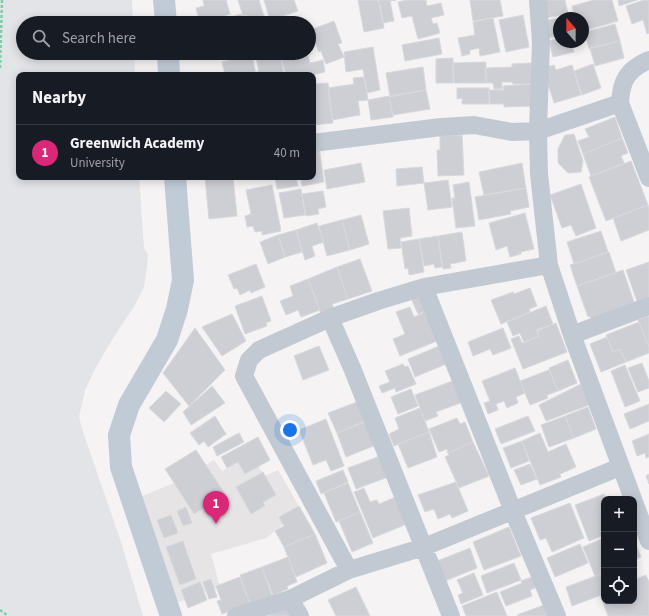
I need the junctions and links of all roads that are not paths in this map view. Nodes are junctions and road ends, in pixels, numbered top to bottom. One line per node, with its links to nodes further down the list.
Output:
1 (164, 0): 3 (main road)
2 (538, 0): 8 (street)
3 (165, 16)
4 (168, 60): 6 (main road)
5 (649, 60): 7 (street)
6 (169, 72)
7 (620, 103): 8 (street); 10 (street)
8 (538, 131): 9 (street); 12 (street)
9 (316, 143)
10 (649, 178)
11 (175, 180): 25 (main road)
12 (549, 265): 13 (street); 16 (street)
13 (424, 287): 15 (street); 20 (street)
14 (649, 306): 16 (street)
15 (330, 318): 22 (street); 23 (street)
16 (572, 336): 17 (street)
17 (620, 467): 18 (street); 20 (street)
18 (632, 496)
19 (637, 510): 21 (street)
20 (513, 511): 22 (street); 29 (street)
21 (649, 540)
22 (424, 547): 23 (street); 28 (street)
23 (349, 570): 24 (street)
24 (290, 599): 26 (street); 27 (street)
25 (171, 616)
26 (236, 616)
27 (300, 616)
28 (451, 616)
29 (557, 616)

